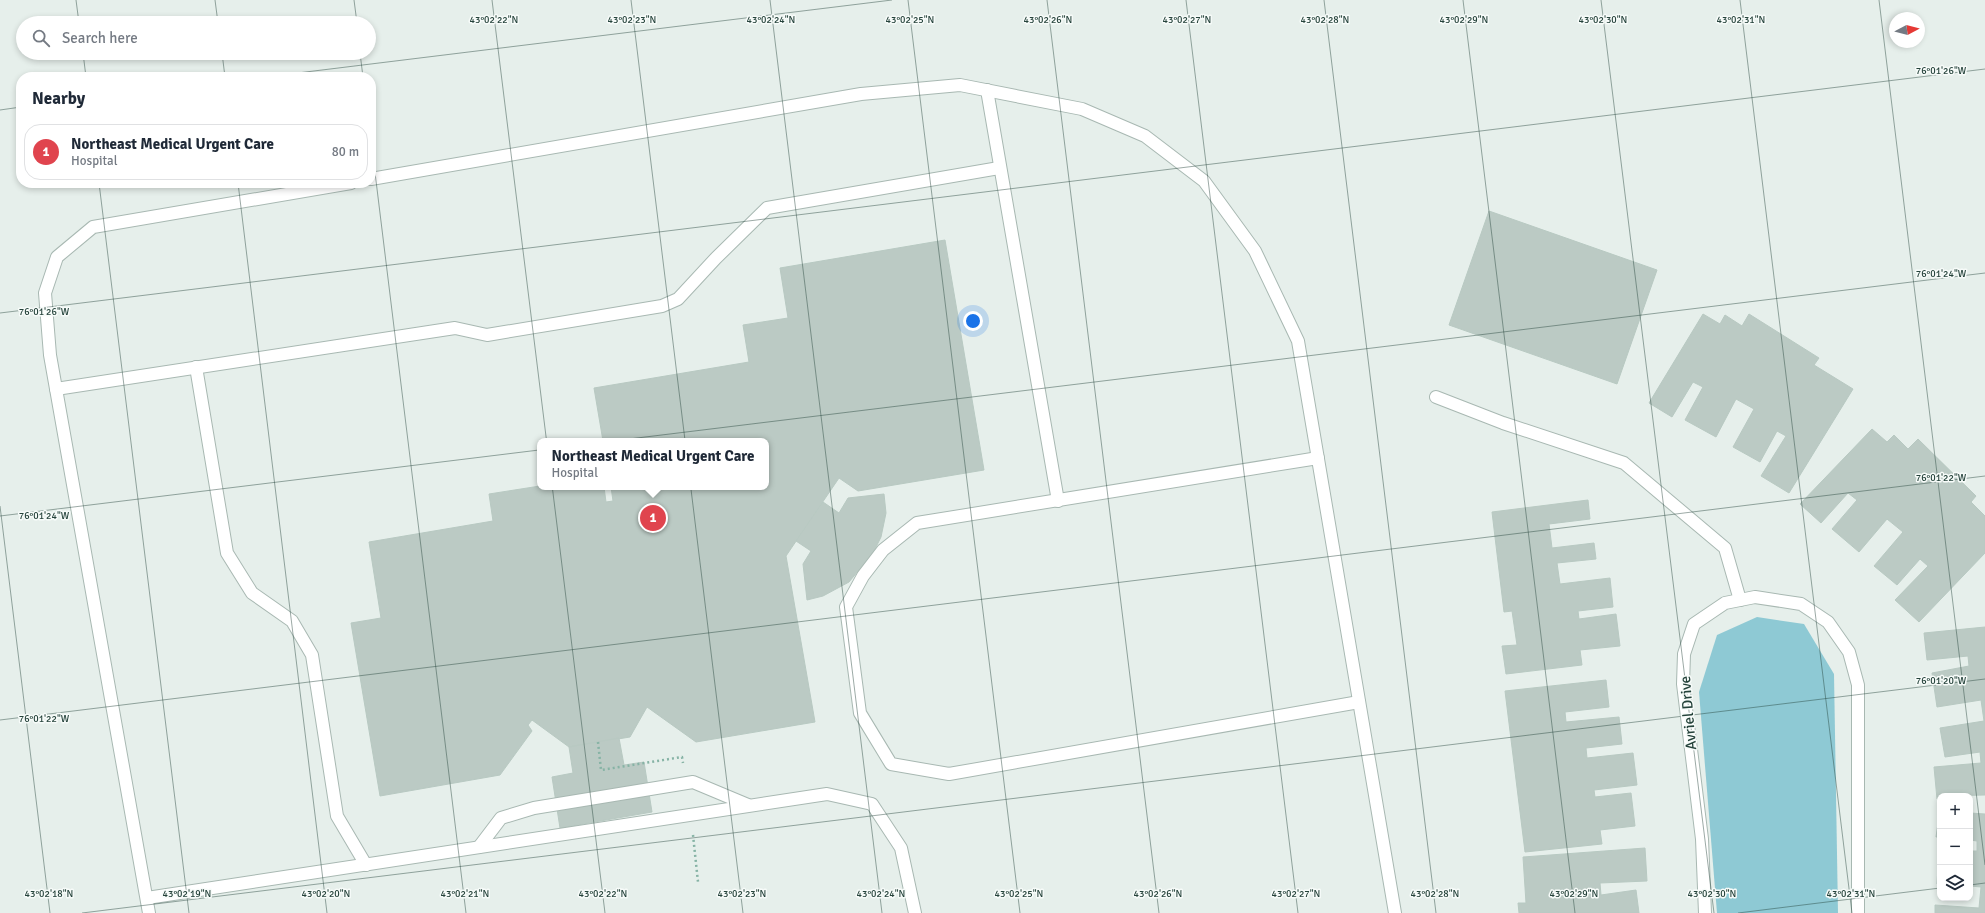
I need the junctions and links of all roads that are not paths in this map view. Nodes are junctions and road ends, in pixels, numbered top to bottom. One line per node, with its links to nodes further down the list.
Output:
1 (987, 90): 2 (street); 3 (street); 8 (street)
2 (999, 168): 5 (street); 9 (street)
3 (376, 179)
4 (322, 188): 6 (street)
5 (196, 367): 6 (street); 14 (street)
6 (56, 389): 15 (street)
7 (1436, 397): 10 (street)
8 (1318, 458): 9 (street); 11 (street)
9 (1058, 501): 11 (street)
10 (1740, 600): 19 (street, Avriel Drive); 20 (street, Avriel Drive)
11 (1360, 702): 18 (street)
12 (749, 806): 13 (street); 13 (street); 17 (street)
13 (479, 847): 14 (street)
14 (366, 865): 15 (street)
15 (147, 898): 16 (street)
16 (149, 913)
17 (915, 913)
18 (1396, 913)
19 (1705, 913)
20 (1858, 913)

